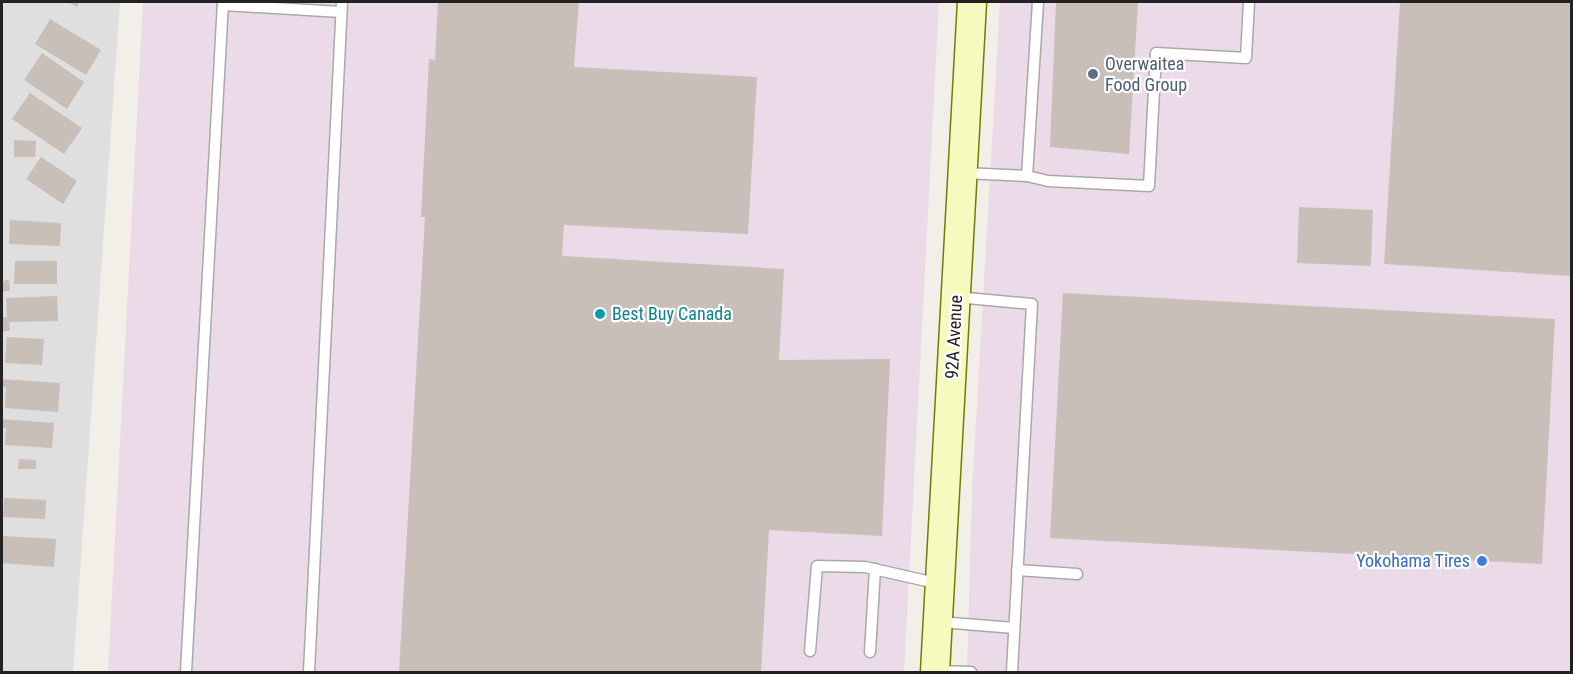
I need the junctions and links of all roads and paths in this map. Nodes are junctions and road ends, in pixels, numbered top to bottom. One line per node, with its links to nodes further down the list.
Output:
1 (972, 2): 6 (street, 92A Avenue)
2 (1038, 2): 7 (lane)
3 (1249, 2): 7 (lane)
4 (223, 3): 5 (lane); 17 (lane)
5 (342, 7): 18 (lane)
6 (962, 173): 7 (lane); 8 (street, 92A Avenue)
7 (1027, 176)
8 (956, 297): 10 (lane); 12 (street, 92A Avenue)
9 (875, 569): 12 (lane); 15 (lane); 16 (lane)
10 (1017, 570): 11 (lane); 14 (lane)
11 (1077, 574)
12 (940, 584): 13 (street, 92A Avenue)
13 (938, 622): 14 (lane); 19 (street, 92A Avenue)
14 (1014, 628): 21 (lane)
15 (810, 651)
16 (870, 652)
17 (186, 672)
18 (309, 672)
19 (935, 672): 20 (lane)
20 (971, 672)
21 (1012, 672)

